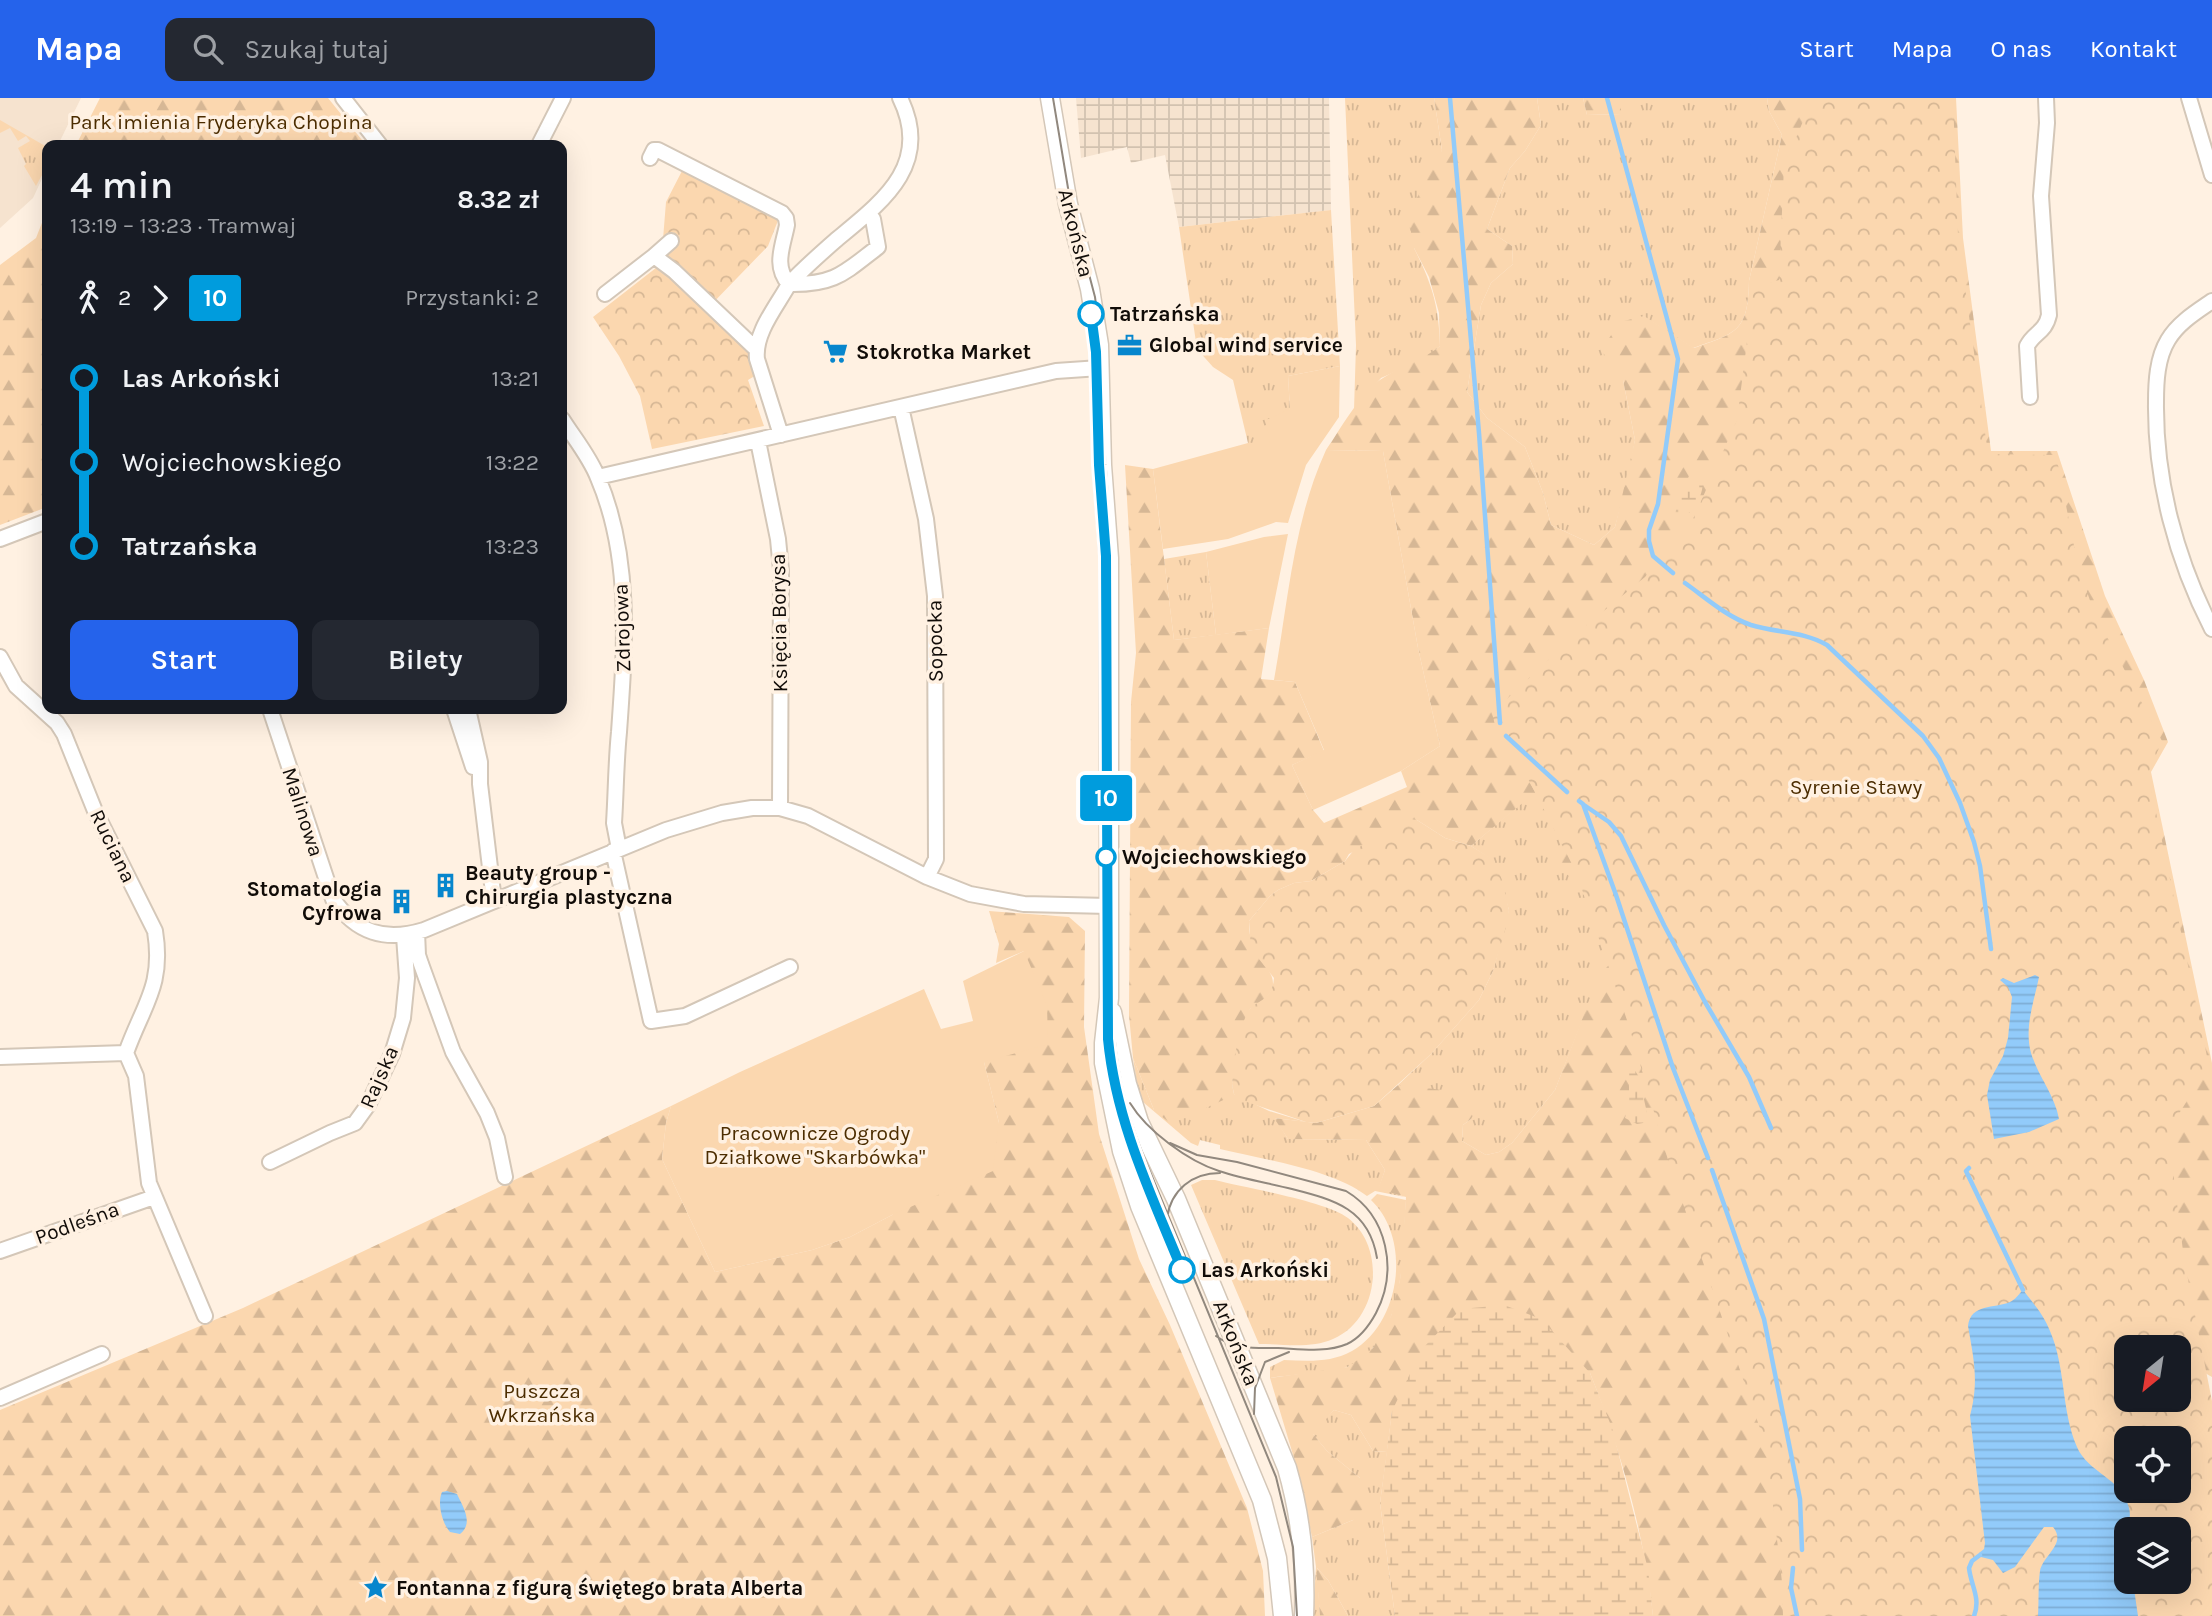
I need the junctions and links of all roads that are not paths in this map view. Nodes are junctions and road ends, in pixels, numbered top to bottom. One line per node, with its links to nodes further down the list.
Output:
1 (344, 98): 7 (street)
2 (563, 98): 8 (street)
3 (900, 98): 11 (street)
4 (1050, 98): 18 (street, Arkońska)
5 (2046, 98): 19 (street)
6 (2189, 98): 10 (street)
7 (376, 140)
8 (542, 140)
9 (650, 158): 14 (street)
10 (2212, 175)
11 (868, 214): 14 (street); 14 (street)
12 (671, 241): 13 (street)
13 (654, 256): 15 (street); 17 (street)
14 (789, 284): 17 (street)
15 (605, 295)
16 (2212, 301): 27 (street)
17 (756, 349): 22 (street)
18 (1100, 368): 20 (street); 39 (street, Arkońska)
19 (2030, 397)
20 (901, 407): 22 (street); 37 (street, Sopocka)
21 (567, 427): 24 (street, Zdrojowa)
22 (780, 435): 23 (street)
23 (758, 441): 24 (street); 35 (street, Księcia Borysa)
24 (598, 477): 36 (street, Zdrojowa)
25 (42, 523): 26 (street)
26 (0, 539)
27 (2212, 629)
28 (0, 657): 29 (street, Ruciana)
29 (42, 709)
30 (47, 714): 43 (street, Ruciana)
31 (272, 714): 40 (street, Malinowa)
32 (456, 714): 34 (street)
33 (469, 714): 34 (street)
34 (480, 784): 38 (street)
35 (780, 808): 36 (street); 37 (street)
36 (616, 850): 38 (street); 41 (street, Zdrojowa)
37 (928, 877): 39 (street)
38 (494, 901): 40 (street)
39 (1109, 906): 42 (street, Arkońska)
40 (410, 934): 45 (street, Rajska); 46 (street)
41 (790, 967)
42 (1110, 998): 52 (street, Arkońska); 53 (street, Arkońska)
43 (126, 1053): 44 (street); 47 (street)
44 (0, 1057)
45 (270, 1162)
46 (505, 1177)
47 (154, 1197): 48 (street, Podleśna); 49 (street)
48 (0, 1251)
49 (205, 1316)
50 (102, 1354): 51 (street)
51 (0, 1398)
52 (1283, 1616)
53 (1304, 1616)

